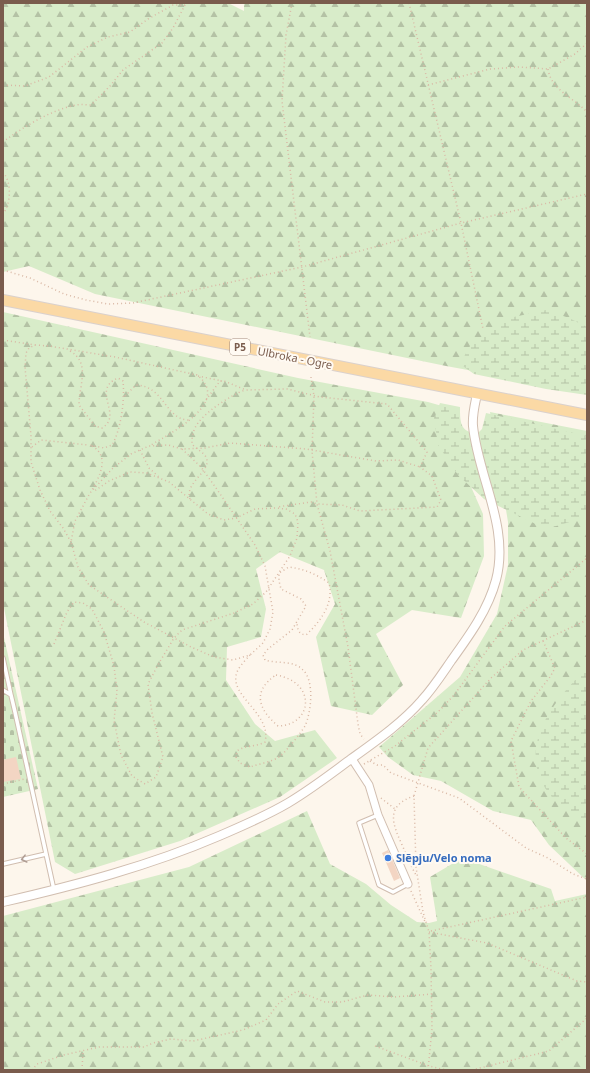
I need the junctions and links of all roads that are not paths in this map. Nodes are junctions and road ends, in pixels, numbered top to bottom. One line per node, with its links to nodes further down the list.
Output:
1 (3, 300): 2 (main road, Ulbroka - Ogre / P5)
2 (477, 394): 3 (main road, Ulbroka - Ogre / P5); 7 (street)
3 (587, 415)
4 (3, 658): 6 (lane)
5 (3, 690): 6 (lane)
6 (10, 695): 9 (lane)
7 (352, 759): 8 (street); 12 (street)
8 (378, 815): 11 (street); 11 (lane)
9 (46, 854): 10 (lane, one-way to 10); 12 (lane)
10 (3, 864)
11 (408, 884)
12 (54, 890): 13 (street)
13 (3, 902)

